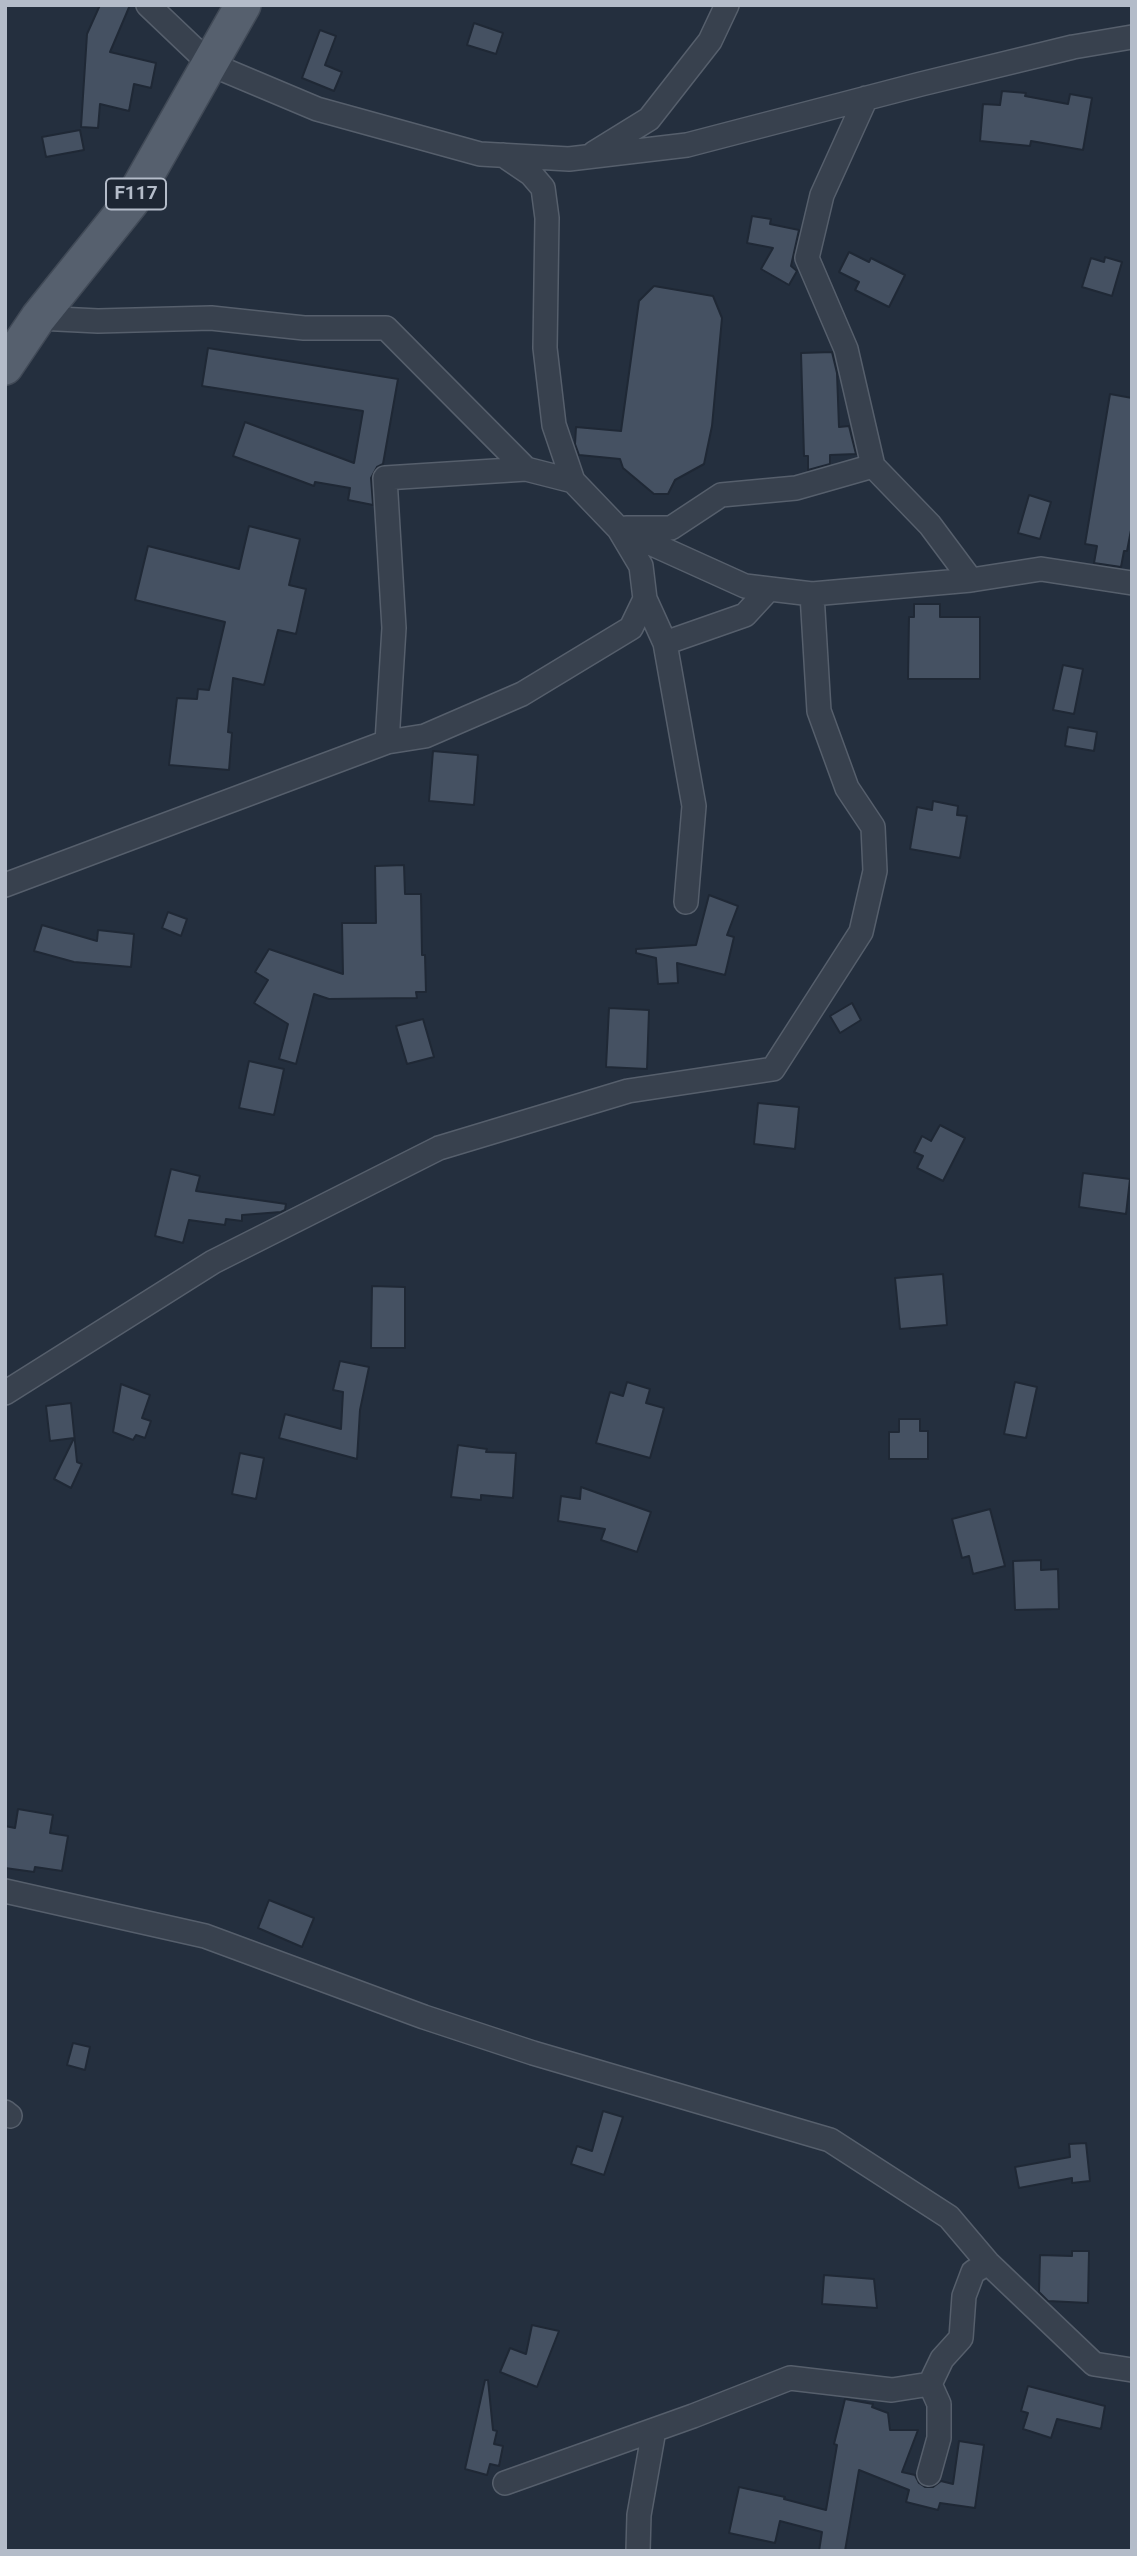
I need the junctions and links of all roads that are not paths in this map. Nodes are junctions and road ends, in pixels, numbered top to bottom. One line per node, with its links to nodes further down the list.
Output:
1 (148, 5): 5 (street)
2 (243, 5): 5 (main road, F117)
3 (727, 5): 8 (street)
4 (1132, 37): 6 (street)
5 (210, 64): 7 (street); 9 (main road, F117)
6 (866, 98): 8 (street); 11 (street)
7 (503, 155): 8 (street); 13 (street)
8 (590, 156)
9 (38, 318): 10 (main road, F117); 12 (street)
10 (5, 367)
11 (873, 466): 14 (street); 15 (street)
12 (526, 469): 13 (street); 21 (street)
13 (573, 481): 14 (street)
14 (619, 528): 17 (street); 19 (street)
15 (971, 580): 16 (street); 18 (street)
16 (1132, 583)
17 (769, 589): 18 (street); 20 (street)
18 (812, 594): 24 (street)
19 (645, 599): 20 (street); 21 (street)
20 (665, 643): 23 (street)
21 (387, 742): 22 (street)
22 (5, 886)
23 (686, 902)
24 (5, 1394)
25 (5, 1891): 26 (street)
26 (988, 2263): 27 (street); 28 (street)
27 (1132, 2370)
28 (930, 2384): 29 (street); 30 (street)
29 (654, 2430): 31 (street); 32 (street)
30 (929, 2474)
31 (505, 2483)
32 (639, 2551)

